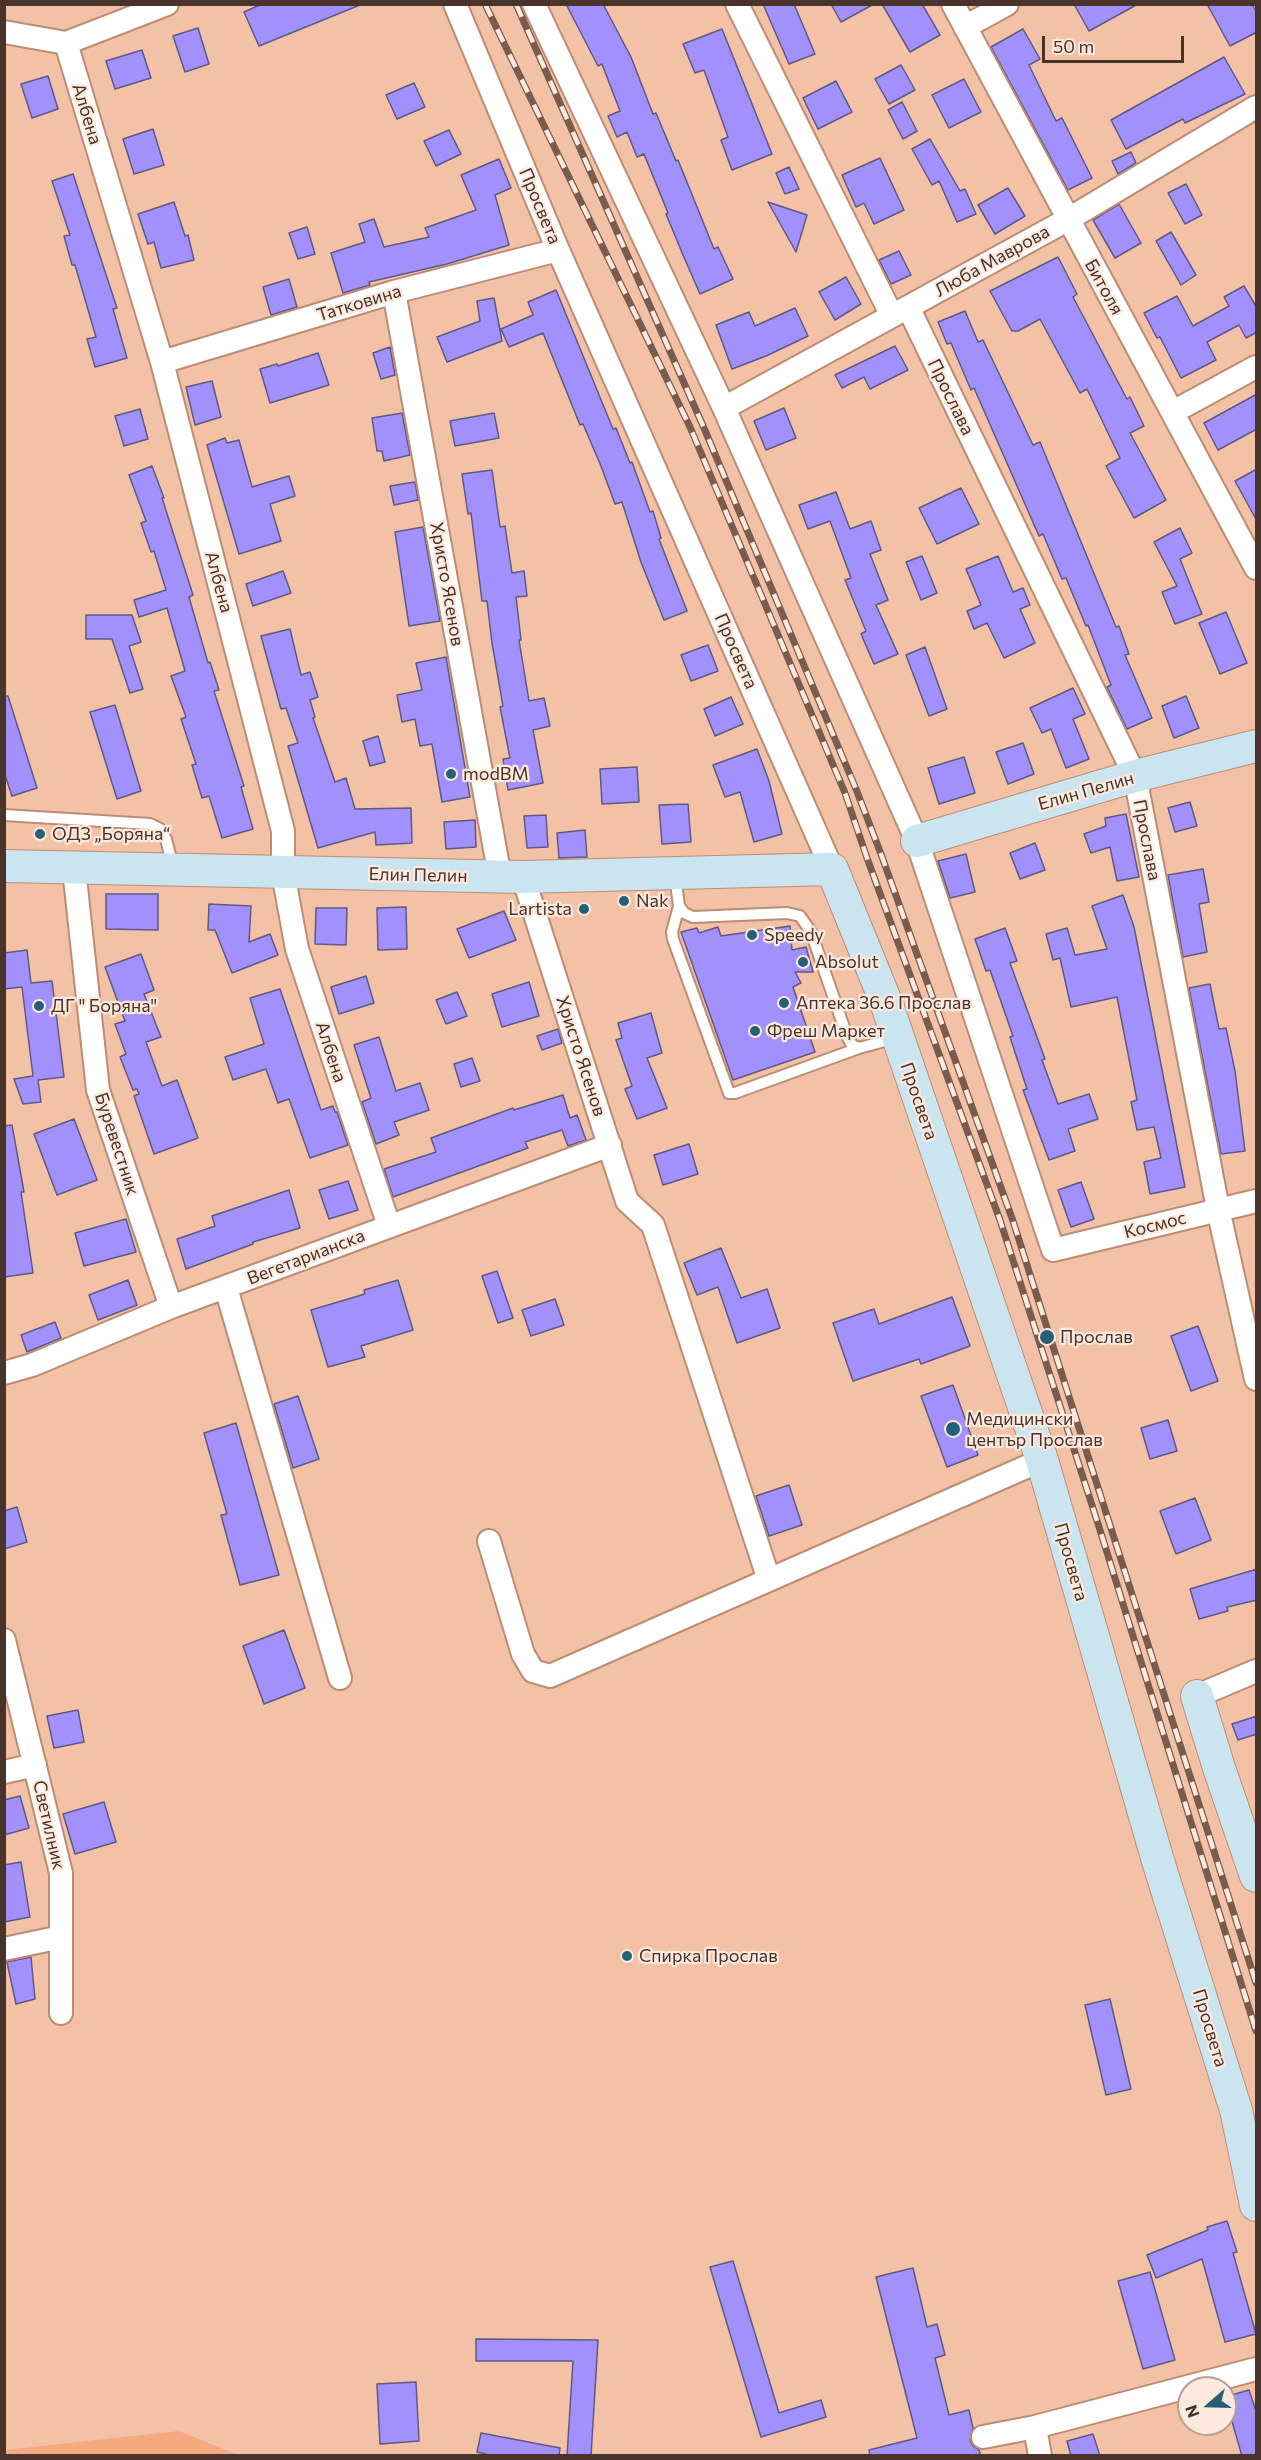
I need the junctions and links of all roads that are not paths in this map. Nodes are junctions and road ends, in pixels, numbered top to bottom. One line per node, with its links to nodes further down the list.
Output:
1 (167, 4): 9 (street)
2 (455, 4): 12 (street, Просвета)
3 (534, 4): 17 (street)
4 (737, 4): 14 (street, Прослава)
5 (953, 4): 7 (street, Битоля)
6 (1007, 4): 7 (street)
7 (965, 27): 11 (street, Битоля)
8 (4, 32): 9 (street)
9 (66, 43): 15 (street, Албена)
10 (1257, 107): 11 (street, Люба Маврова)
11 (1067, 220): 14 (street, Люба Маврова); 18 (street, Битоля)
12 (558, 250): 13 (street, Татковина); 26 (street, Просвета)
13 (394, 292): 15 (street, Татковина); 30 (street, Христо Ясенов)
14 (900, 312): 17 (street, Люба Маврова); 21 (street, Прослава)
15 (162, 362): 28 (street, Албена)
16 (1257, 367): 18 (street)
17 (724, 408): 23 (street)
18 (1173, 412): 19 (street, Битоля)
19 (1257, 568)
20 (1257, 746): 21 (street, Елин Пелин)
21 (1135, 776): 23 (street, Елин Пелин); 36 (street, Прослава)
22 (4, 815): 27 (lane)
23 (917, 841): 36 (street, Космос)
24 (4, 867): 25 (street, Елин Пелин)
25 (74, 869): 27 (street, Елин Пелин); 39 (street, Буревестник)
26 (832, 869): 29 (street, Елин Пелин); 32 (street, Просвета)
27 (174, 870): 28 (street, Елин Пелин)
28 (283, 873): 30 (street, Елин Пелин); 37 (street, Албена)
29 (674, 873): 30 (street, Елин Пелин); 31 (lane)
30 (511, 877): 34 (street, Христо Ясенов)
31 (679, 906): 33 (lane); 33 (lane)
32 (898, 1038): 33 (lane); 42 (street, Просвета)
33 (859, 1048)
34 (610, 1145): 37 (street, Вегетарианска); 44 (street, Христо Ясенов)
35 (1257, 1201): 36 (street, Космос)
36 (1218, 1209): 41 (street, Прослава)
37 (389, 1226): 38 (street, Вегетарианска)
38 (225, 1288): 39 (street, Вегетарианска); 47 (street)
39 (171, 1307): 40 (street, Вегетарианска)
40 (4, 1373)
41 (1257, 1379)
42 (1042, 1460): 44 (street); 55 (street, Просвета)
43 (489, 1541): 44 (street)
44 (769, 1580)
45 (4, 1640): 49 (street, Светилник)
46 (1257, 1671): 48 (street)
47 (340, 1678)
48 (1197, 1696): 51 (street)
49 (35, 1765): 50 (street); 52 (street, Светилник)
50 (4, 1772)
51 (1257, 1876)
52 (61, 1937): 53 (street); 54 (street, Светилник)
53 (4, 1949)
54 (60, 2013)
55 (1257, 2205)
56 (1257, 2369): 57 (street)
57 (1035, 2427): 58 (street); 59 (street)
58 (983, 2438)
59 (1040, 2456)

